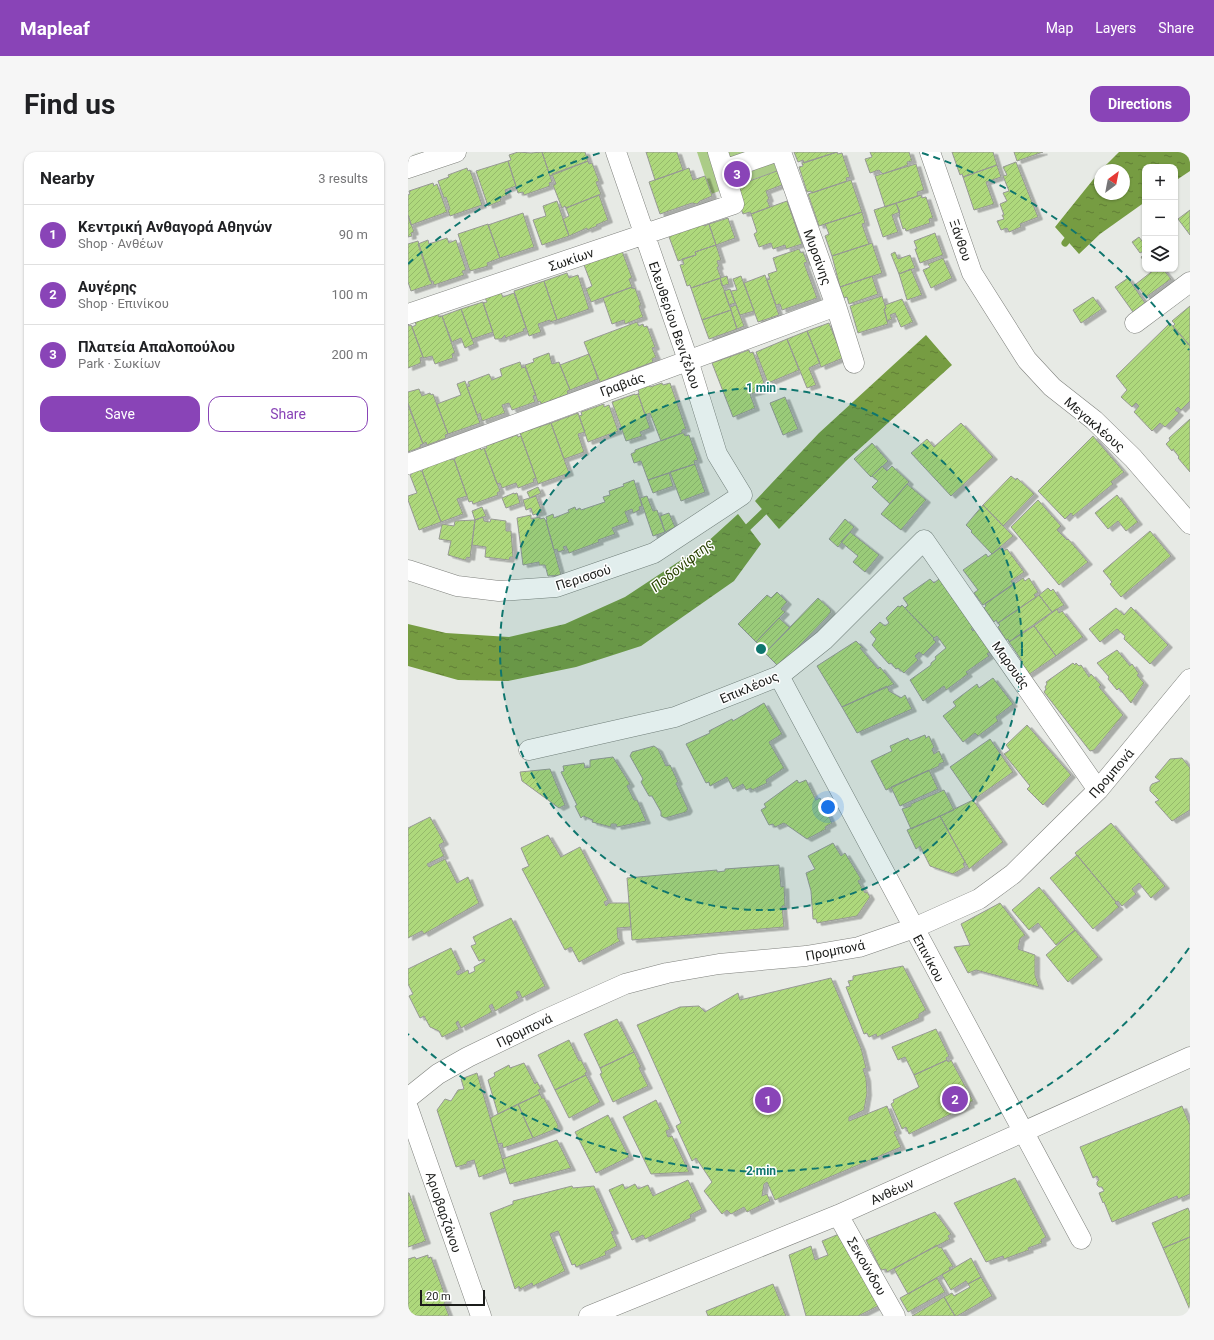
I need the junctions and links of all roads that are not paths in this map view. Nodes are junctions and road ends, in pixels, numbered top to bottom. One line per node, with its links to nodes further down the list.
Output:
1 (456, 152): 8 (street)
2 (616, 152): 9 (street, Ελευθερίου Βενιζέλου)
3 (775, 152): 6 (street)
4 (781, 152): 11 (street, Μυρσίνης)
5 (930, 152): 13 (street, Ξάνθου)
6 (750, 156): 7 (street)
7 (721, 161): 9 (street, Σωκίων)
8 (408, 168)
9 (644, 234): 12 (street, Σωκίων); 15 (street, Ελευθερίου Βενιζέλου)
10 (1190, 282): 14 (street)
11 (836, 306): 15 (street, Γραβιάς); 16 (street, Μυρσίνης)
12 (408, 314)
13 (1003, 322): 19 (street, Μεγακλέους)
14 (1135, 323)
15 (688, 360): 17 (street, Γραβιάς); 18 (street, Ελευθερίου Βενιζέλου)
16 (854, 363)
17 (408, 464)
18 (742, 495): 21 (street, Περισσού)
19 (1190, 524)
20 (924, 540): 22 (street, Επικλέους); 25 (street, Μαρσυάς)
21 (408, 570)
22 (779, 676): 24 (street, Επικλέους); 26 (street, Επινίκου)
23 (1189, 678): 25 (street, Προμπονά)
24 (529, 750)
25 (1098, 790): 26 (street, Προμπονά)
26 (914, 928): 28 (street, Προμπονά); 30 (street, Επινίκου)
27 (1190, 1057): 30 (street, Ανθέων)
28 (408, 1098)
29 (408, 1108): 33 (street, Αριοβαρζάνου)
30 (1023, 1133): 31 (street, Ανθέων); 32 (street, Επινίκου)
31 (838, 1215): 34 (street, Ανθέων); 35 (street, Σεκούνδου)
32 (1081, 1239)
33 (481, 1316)
34 (589, 1316)
35 (895, 1316)

